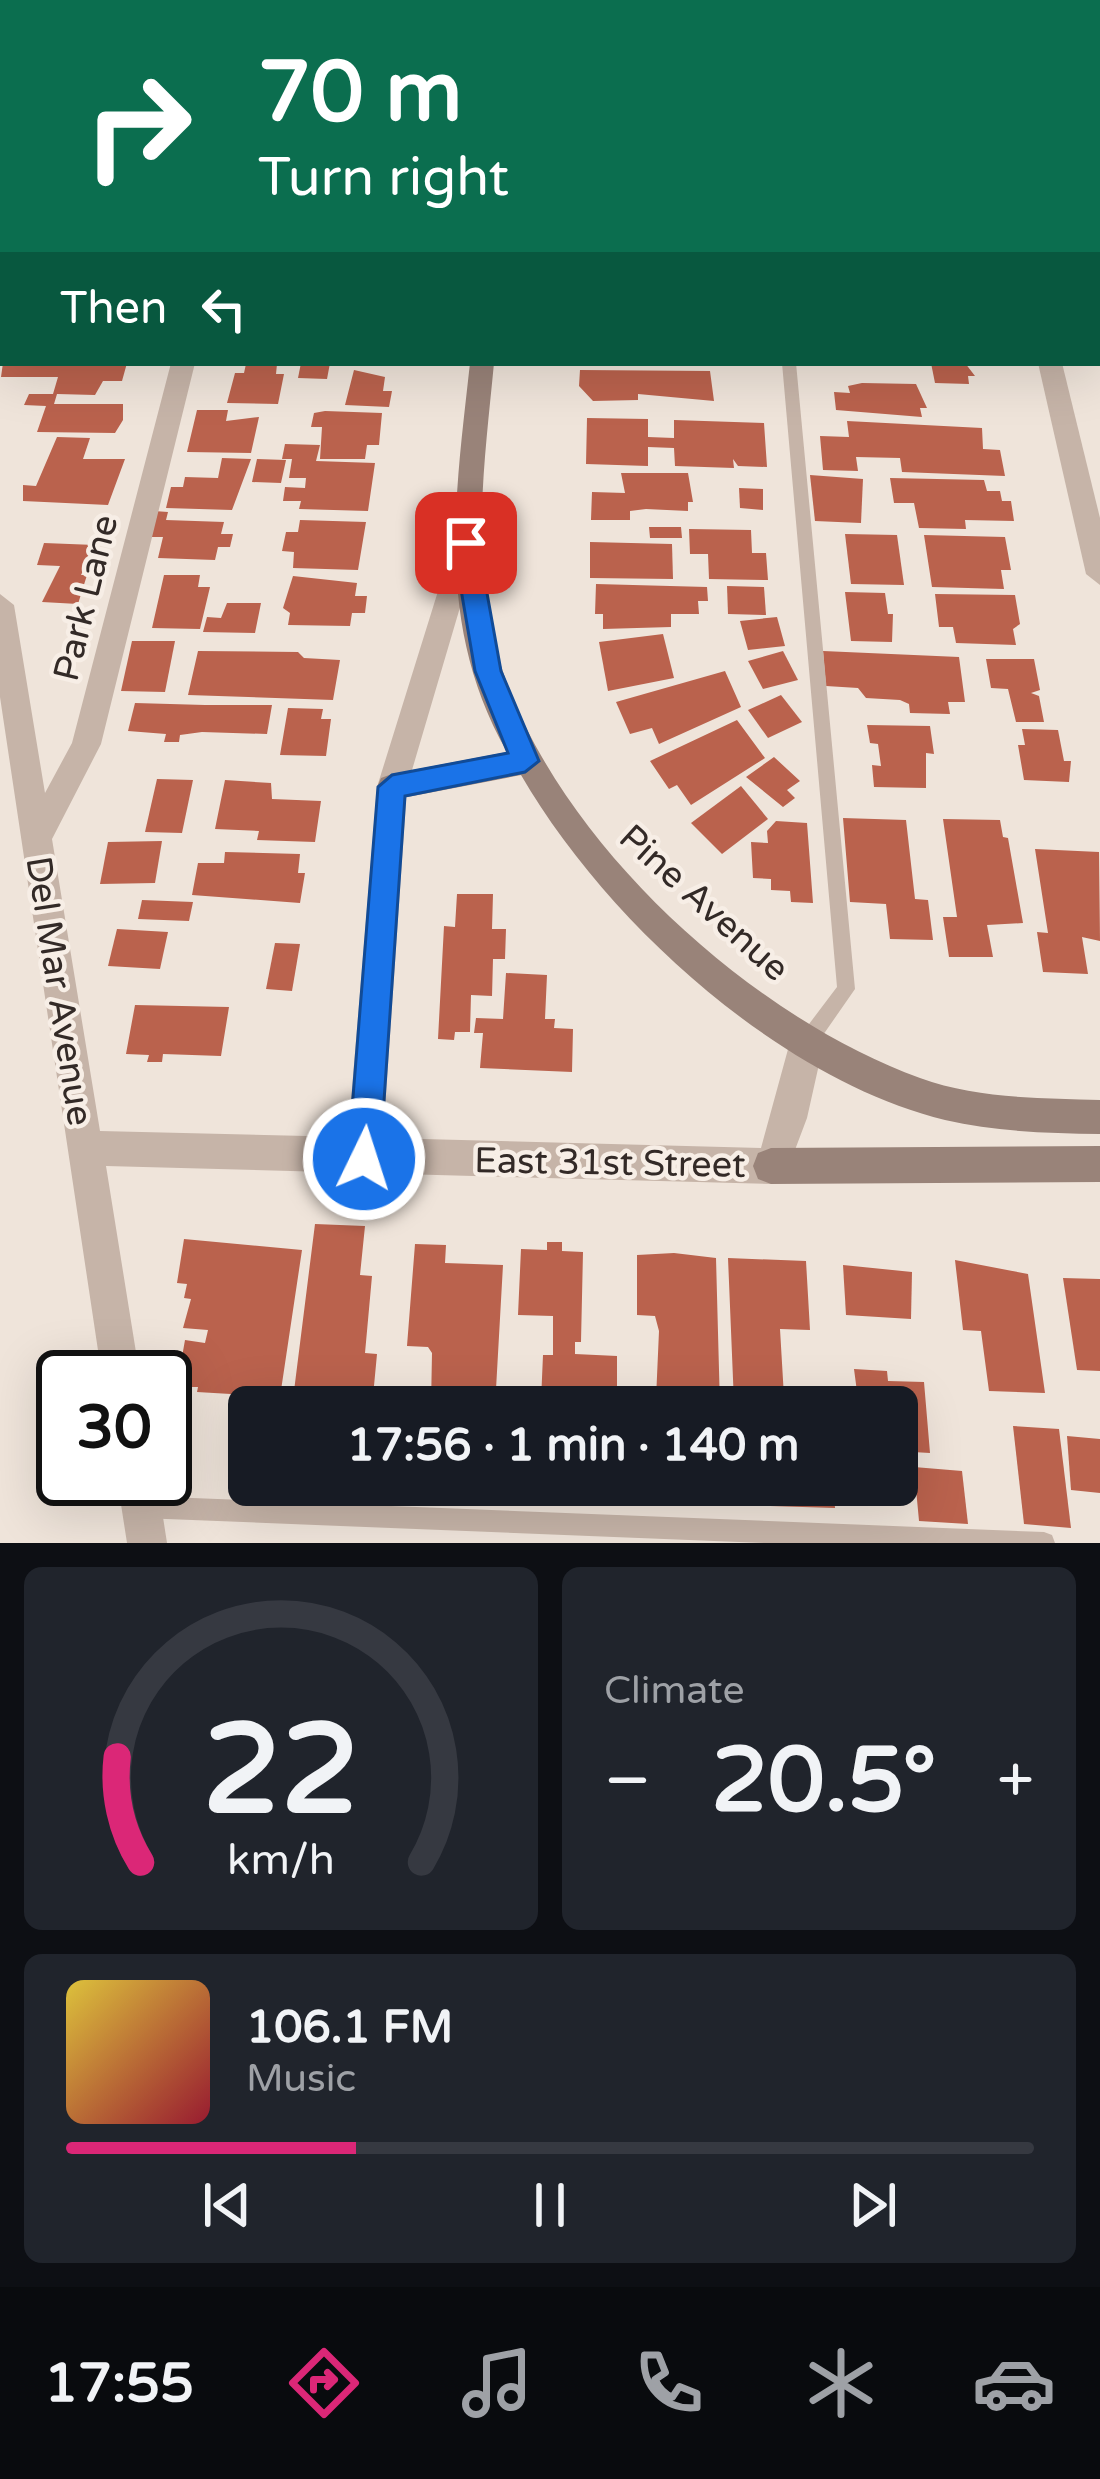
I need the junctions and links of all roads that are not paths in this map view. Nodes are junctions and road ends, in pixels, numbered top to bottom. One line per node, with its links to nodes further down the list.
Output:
1 (183, 366): 10 (street, Park Lane)
2 (482, 366): 5 (street, Pine Avenue)
3 (789, 366): 11 (lane)
4 (1051, 366): 6 (street)
5 (466, 543): 8 (street, Pine Avenue); 9 (street, Pine Avenue)
6 (1100, 574)
7 (0, 605): 10 (street, Del Mar Avenue)
8 (525, 761): 9 (street); 11 (street, Pine Avenue)
9 (392, 787): 14 (street, Pine Avenue)
10 (34, 842): 13 (street, Del Mar Avenue)
11 (807, 1042): 12 (street); 16 (street, East 31st Street)
12 (1100, 1118)
13 (85, 1148): 14 (street, East 31st Street); 17 (street, Del Mar Avenue)
14 (364, 1159): 16 (street, East 31st Street)
15 (1100, 1164): 16 (street)
16 (771, 1166)
17 (117, 1350)
18 (142, 1510): 19 (lane)
19 (1044, 1543)

